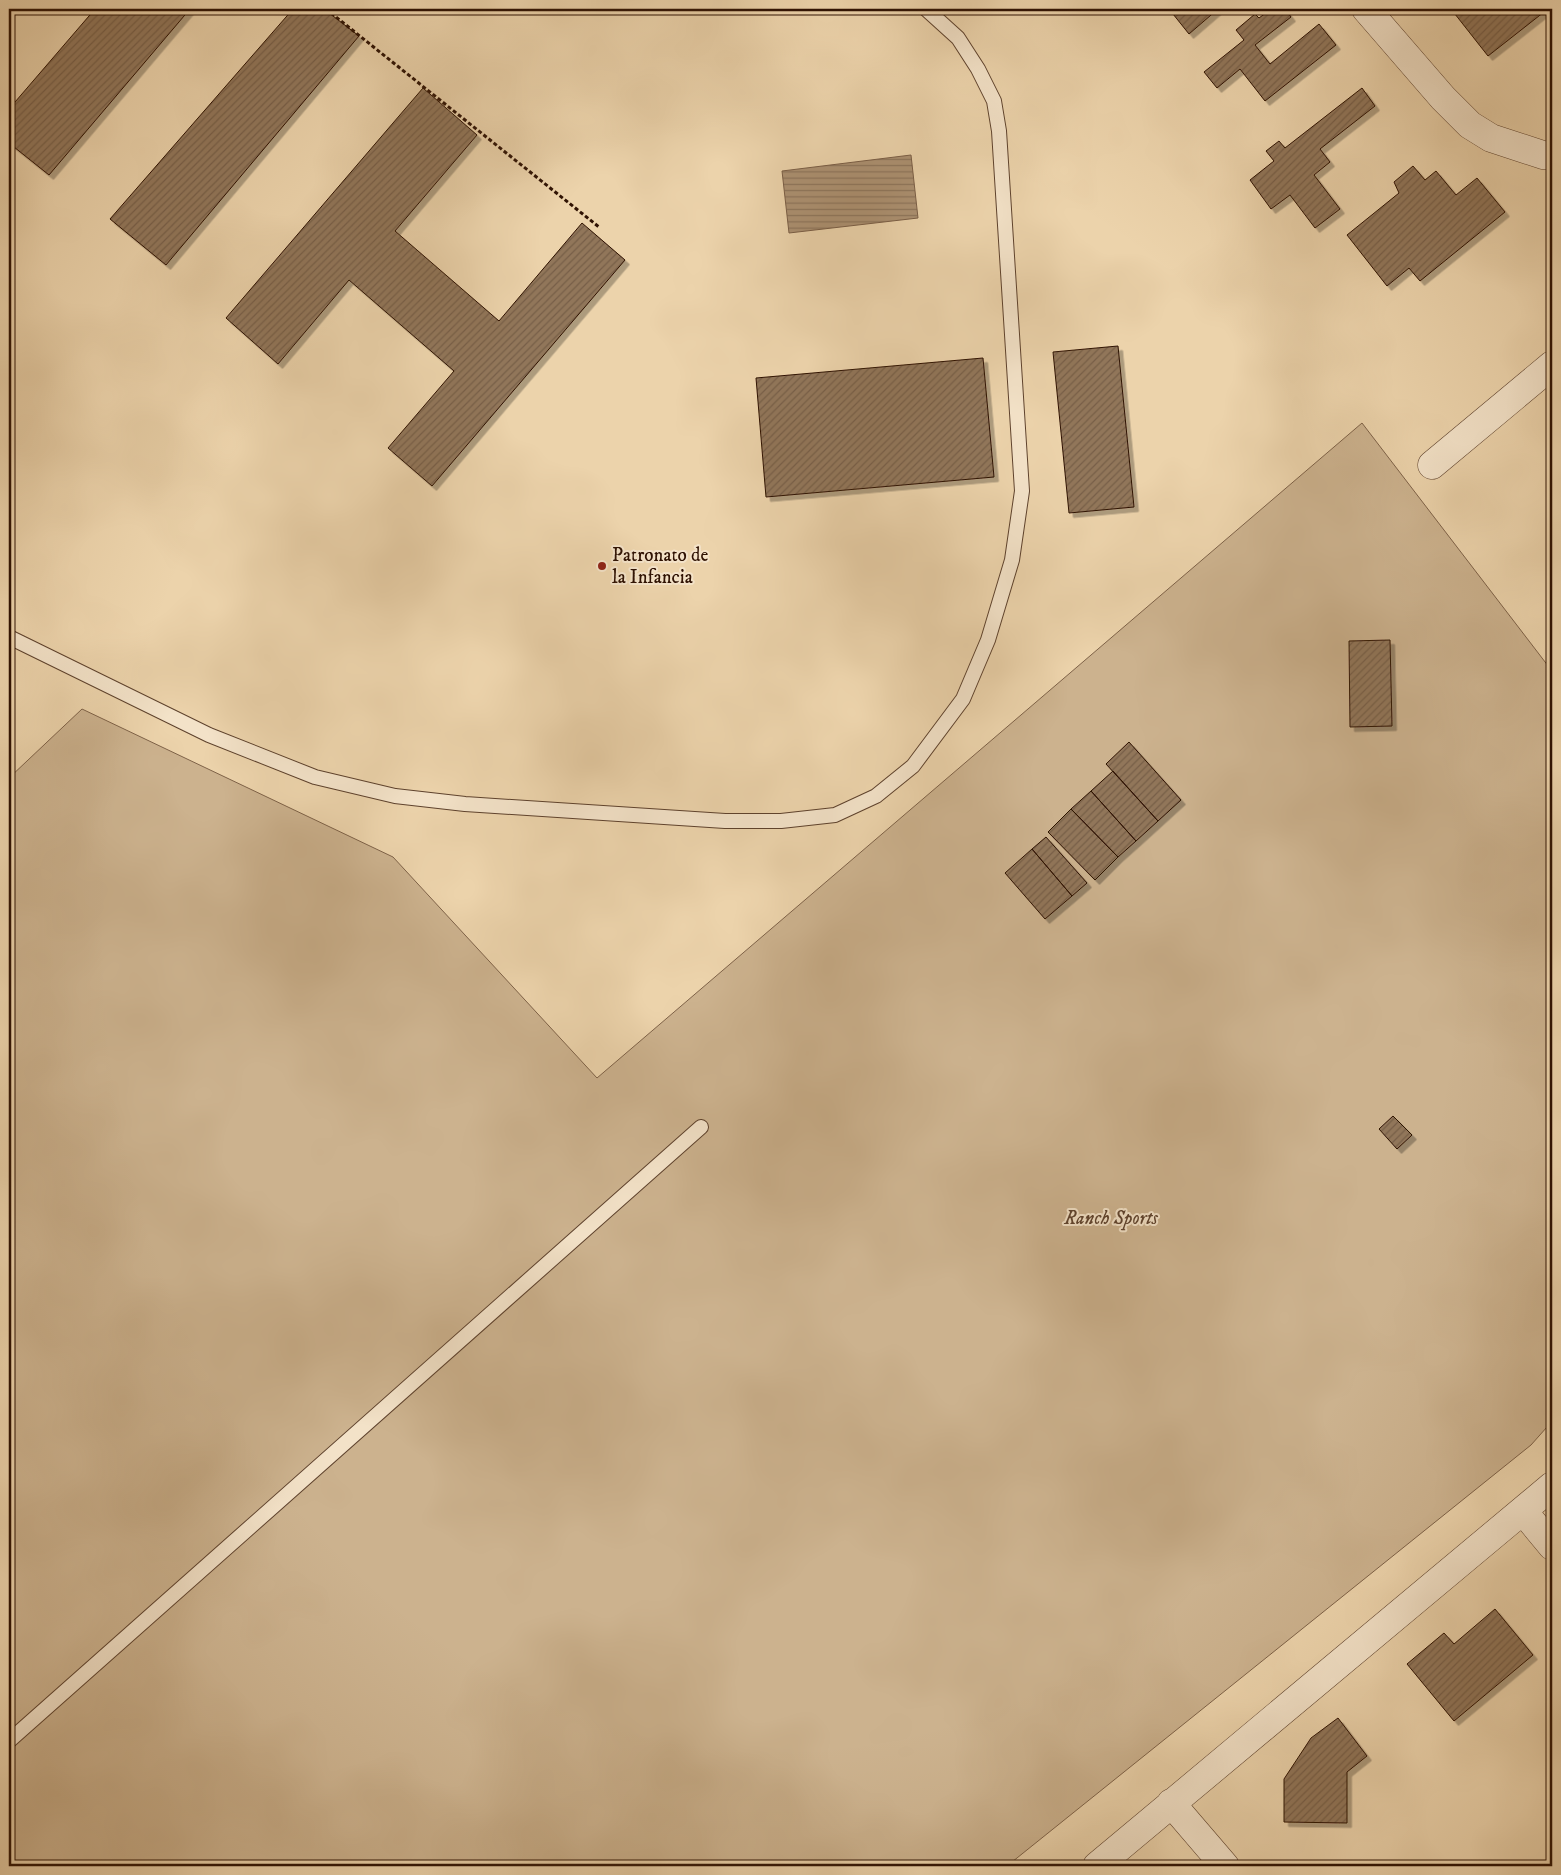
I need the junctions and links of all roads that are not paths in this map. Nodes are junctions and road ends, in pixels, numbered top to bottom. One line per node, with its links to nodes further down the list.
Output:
1 (926, 9): 6 (lane)
2 (1366, 9): 3 (street)
3 (1552, 156)
4 (1552, 365): 5 (street)
5 (1432, 465)
6 (9, 637)
7 (701, 1127): 11 (lane)
8 (1552, 1486): 9 (street)
9 (1523, 1511): 10 (street); 12 (street)
10 (1552, 1546)
11 (9, 1741)
12 (1171, 1803): 13 (street); 14 (street)
13 (1097, 1866)
14 (1226, 1866)

